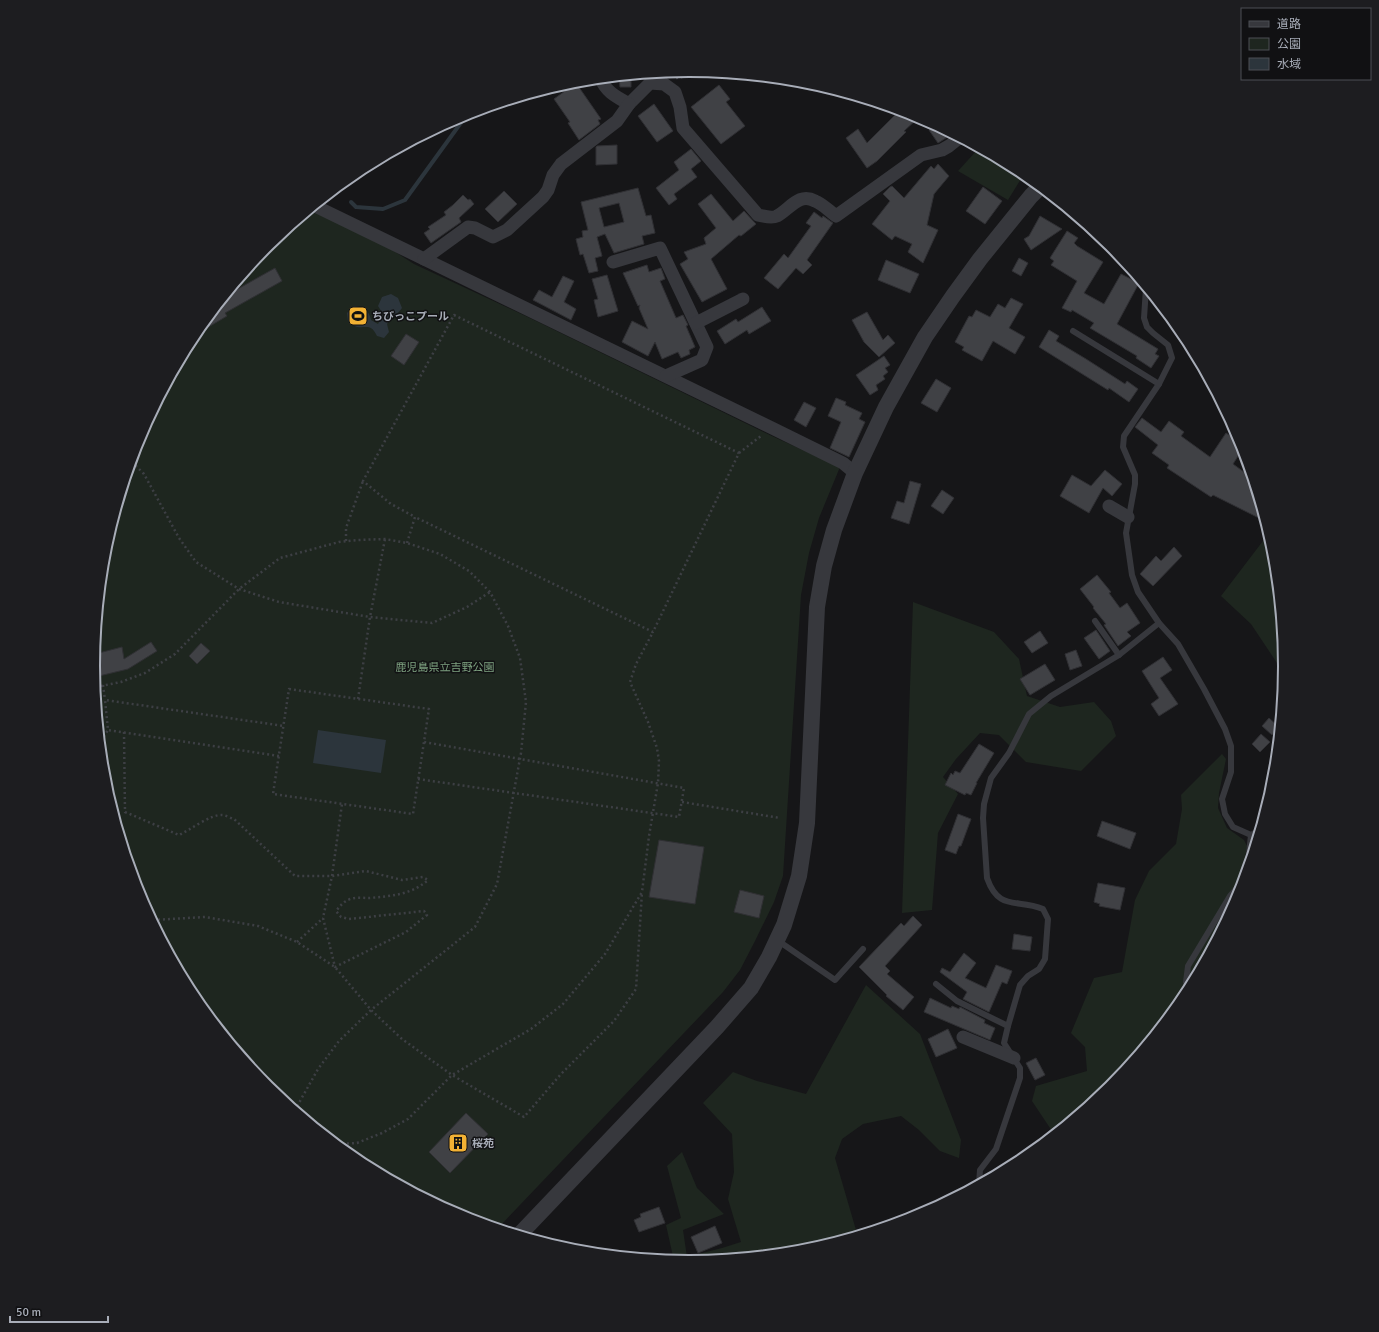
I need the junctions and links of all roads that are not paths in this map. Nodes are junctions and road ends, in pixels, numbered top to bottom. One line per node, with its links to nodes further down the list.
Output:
1 (604, 84): 2 (street)
2 (629, 104): 3 (street); 6 (street)
3 (955, 141)
4 (1037, 190): 14 (street)
5 (320, 208): 6 (street)
6 (424, 259): 12 (street)
7 (613, 262): 10 (street)
8 (1146, 294): 13 (lane)
9 (743, 299): 10 (street)
10 (696, 323): 12 (street)
11 (1073, 330): 13 (lane)
12 (666, 376): 14 (street)
13 (1159, 384): 16 (lane)
14 (855, 473): 23 (street)
15 (1109, 506): 16 (street)
16 (1128, 517): 18 (lane)
17 (1095, 621): 19 (lane)
18 (1159, 623): 19 (lane); 20 (lane)
19 (1119, 655): 27 (lane)
20 (1251, 835): 21 (lane)
21 (1250, 845)
22 (1234, 892): 25 (lane)
23 (777, 940): 24 (lane); 31 (street)
24 (863, 948)
25 (1186, 982)
26 (936, 984): 27 (lane)
27 (1008, 1026): 29 (lane)
28 (964, 1037): 29 (street)
29 (1014, 1058): 30 (lane)
30 (979, 1178)
31 (523, 1231)

